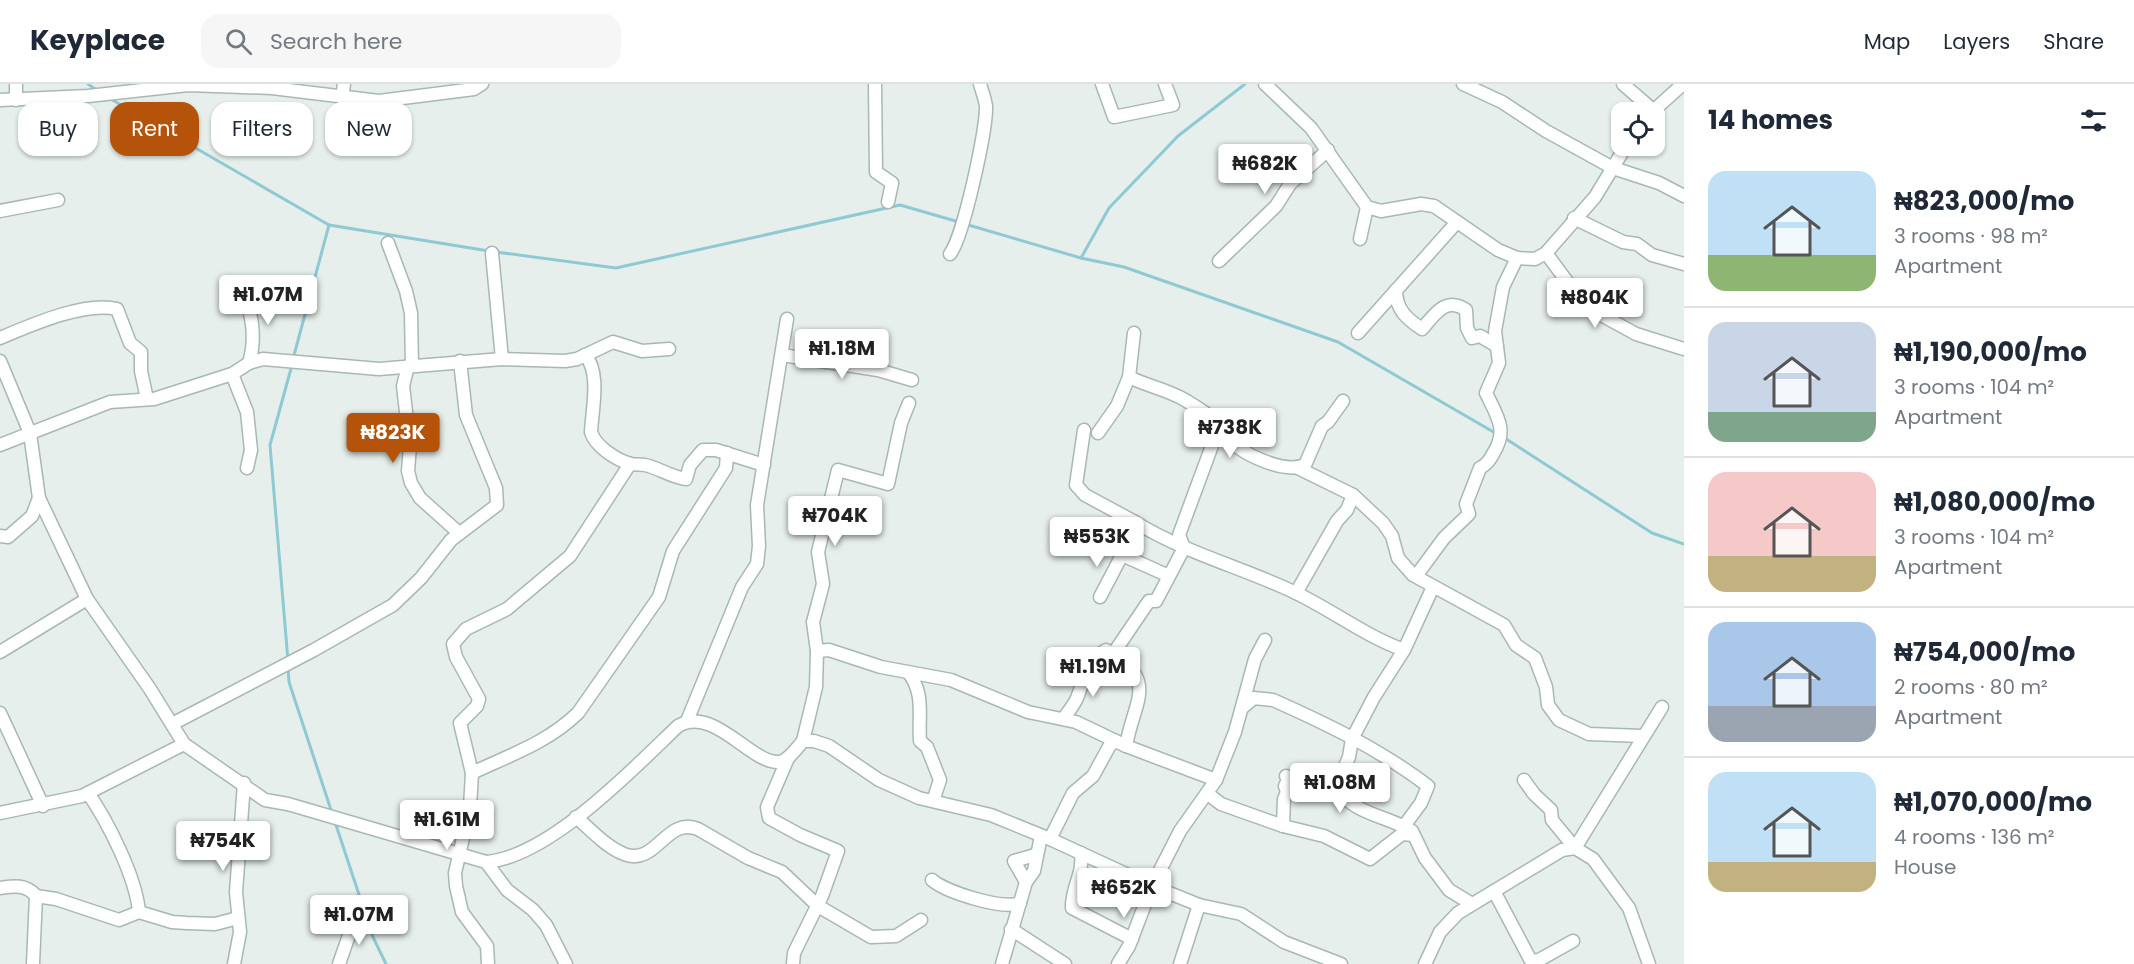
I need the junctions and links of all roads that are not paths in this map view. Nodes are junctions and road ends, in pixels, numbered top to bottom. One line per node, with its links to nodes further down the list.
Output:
1 (16, 84): 16 (street)
2 (344, 84): 14 (street)
3 (482, 84): 14 (street)
4 (875, 84): 24 (street)
5 (980, 84): 33 (street)
6 (1102, 84): 7 (street)
7 (1165, 84)
8 (1265, 84): 19 (street)
9 (1463, 84): 21 (street)
10 (1623, 84): 17 (street)
11 (1683, 84): 18 (street)
12 (136, 87): 13 (street); 16 (street)
13 (306, 88): 14 (street)
14 (342, 98)
15 (0, 100): 16 (street)
16 (16, 100)
17 (1642, 102)
18 (1664, 102)
19 (1328, 150): 25 (street); 35 (street)
20 (1620, 156): 21 (street)
21 (1613, 168): 22 (street); 27 (street)
22 (1684, 196)
23 (58, 200): 26 (street)
24 (888, 202)
25 (1367, 207): 28 (street); 29 (street)
26 (0, 211)
27 (1574, 218): 32 (street); 36 (street)
28 (1457, 222): 34 (street); 38 (street)
29 (1360, 239)
30 (388, 243): 52 (street)
31 (492, 253): 48 (street)
32 (1546, 253): 34 (street); 44 (street)
33 (950, 254)
34 (1517, 258): 43 (street)
35 (1219, 261)
36 (1684, 264)
37 (244, 288): 51 (street)
38 (1396, 291): 41 (street); 43 (street)
39 (787, 319): 47 (street)
40 (1134, 333): 54 (street)
41 (1358, 333)
42 (0, 338): 57 (street)
43 (1497, 346): 78 (street)
44 (1684, 349)
45 (669, 350): 46 (street)
46 (585, 355): 48 (street); 66 (street)
47 (782, 355): 55 (street); 67 (street)
48 (502, 359): 50 (street)
49 (0, 361): 56 (street)
50 (460, 361): 52 (street); 73 (street)
51 (249, 363): 52 (street); 53 (street)
52 (410, 366): 73 (street)
53 (232, 374): 57 (street); 68 (street)
54 (1129, 377): 60 (street); 62 (street)
55 (912, 380)
56 (4, 383): 63 (street)
57 (147, 399): 63 (street)
58 (1343, 401): 69 (street)
59 (909, 403): 85 (street)
60 (1220, 424): 69 (street); 75 (street)
61 (1084, 430): 72 (street)
62 (1098, 432)
63 (30, 434): 64 (street); 71 (street)
64 (0, 445)
65 (727, 453): 66 (street); 67 (street); 101 (street)
66 (630, 464): 101 (street)
67 (764, 465): 93 (street)
68 (246, 468)
69 (1298, 468): 70 (street)
70 (1353, 495): 78 (street); 80 (street)
71 (39, 498): 74 (street); 82 (street)
72 (1135, 522): 75 (street); 76 (street)
73 (459, 533): 94 (street)
74 (0, 536)
75 (1184, 548): 77 (street); 80 (street)
76 (1122, 555): 77 (street); 81 (street)
77 (1168, 576): 87 (street)
78 (1416, 576): 79 (street)
79 (1433, 587): 84 (street); 95 (street)
80 (1296, 593): 84 (street)
81 (1100, 597)
82 (87, 599): 86 (street); 94 (street)
83 (1265, 640): 90 (street)
84 (1404, 650): 96 (street)
85 (817, 651): 88 (street); 97 (street)
86 (0, 652)
87 (1113, 654): 92 (street); 99 (street)
88 (909, 673): 92 (street); 108 (street)
89 (1662, 707): 95 (street)
90 (1241, 709): 96 (street); 102 (street)
91 (0, 713): 109 (street)
92 (1064, 718): 99 (street)
93 (687, 721): 100 (street); 111 (street)
94 (172, 724): 98 (street)
95 (1642, 736): 115 (street)
96 (1352, 739): 105 (street); 113 (street)
97 (803, 741): 100 (street); 108 (street)
98 (184, 744): 104 (street); 106 (street)
99 (1121, 744): 102 (street); 114 (street)
100 (788, 758): 129 (street)
101 (472, 773): 118 (street)
102 (1215, 780): 107 (street)
103 (1524, 780): 115 (street)
104 (244, 783): 118 (street); 131 (street)
105 (1336, 788): 112 (street); 113 (street)
106 (88, 793): 109 (street); 130 (street)
107 (1208, 794): 112 (street); 122 (street)
108 (933, 801): 114 (street)
109 (43, 806): 110 (street)
110 (0, 813)
111 (576, 817): 119 (street); 129 (street)
112 (1283, 826): 113 (street)
113 (1408, 830): 127 (street)
114 (1045, 837): 116 (street); 117 (street)
115 (1575, 848): 124 (street); 150 (street)
116 (1081, 853): 122 (street); 135 (street)
117 (1035, 855): 121 (street); 121 (street)
118 (461, 856): 119 (street); 141 (street)
119 (486, 862): 142 (street)
120 (932, 880): 126 (street)
121 (1026, 882): 126 (street)
122 (1152, 886): 128 (street); 135 (street)
123 (0, 888): 125 (street)
124 (1494, 891): 127 (street); 137 (street)
125 (36, 896): 130 (street); 138 (street)
126 (1020, 903): 134 (street)
127 (1472, 904): 149 (street)
128 (1199, 905): 147 (street); 148 (street)
129 (818, 906): 133 (street); 143 (street)
130 (139, 912): 131 (street)
131 (238, 918): 139 (street)
132 (355, 918): 140 (street)
133 (921, 920)
134 (1011, 929): 144 (street); 145 (street)
135 (1132, 939): 146 (street)
136 (1573, 941): 137 (street)
137 (1532, 963)
138 (33, 964)
139 (234, 964)
140 (339, 964)
141 (489, 964)
142 (566, 964)
143 (792, 964)
144 (1002, 964)
145 (1065, 964)
146 (1118, 964)
147 (1180, 964)
148 (1341, 964)
149 (1425, 964)
150 (1649, 964)

